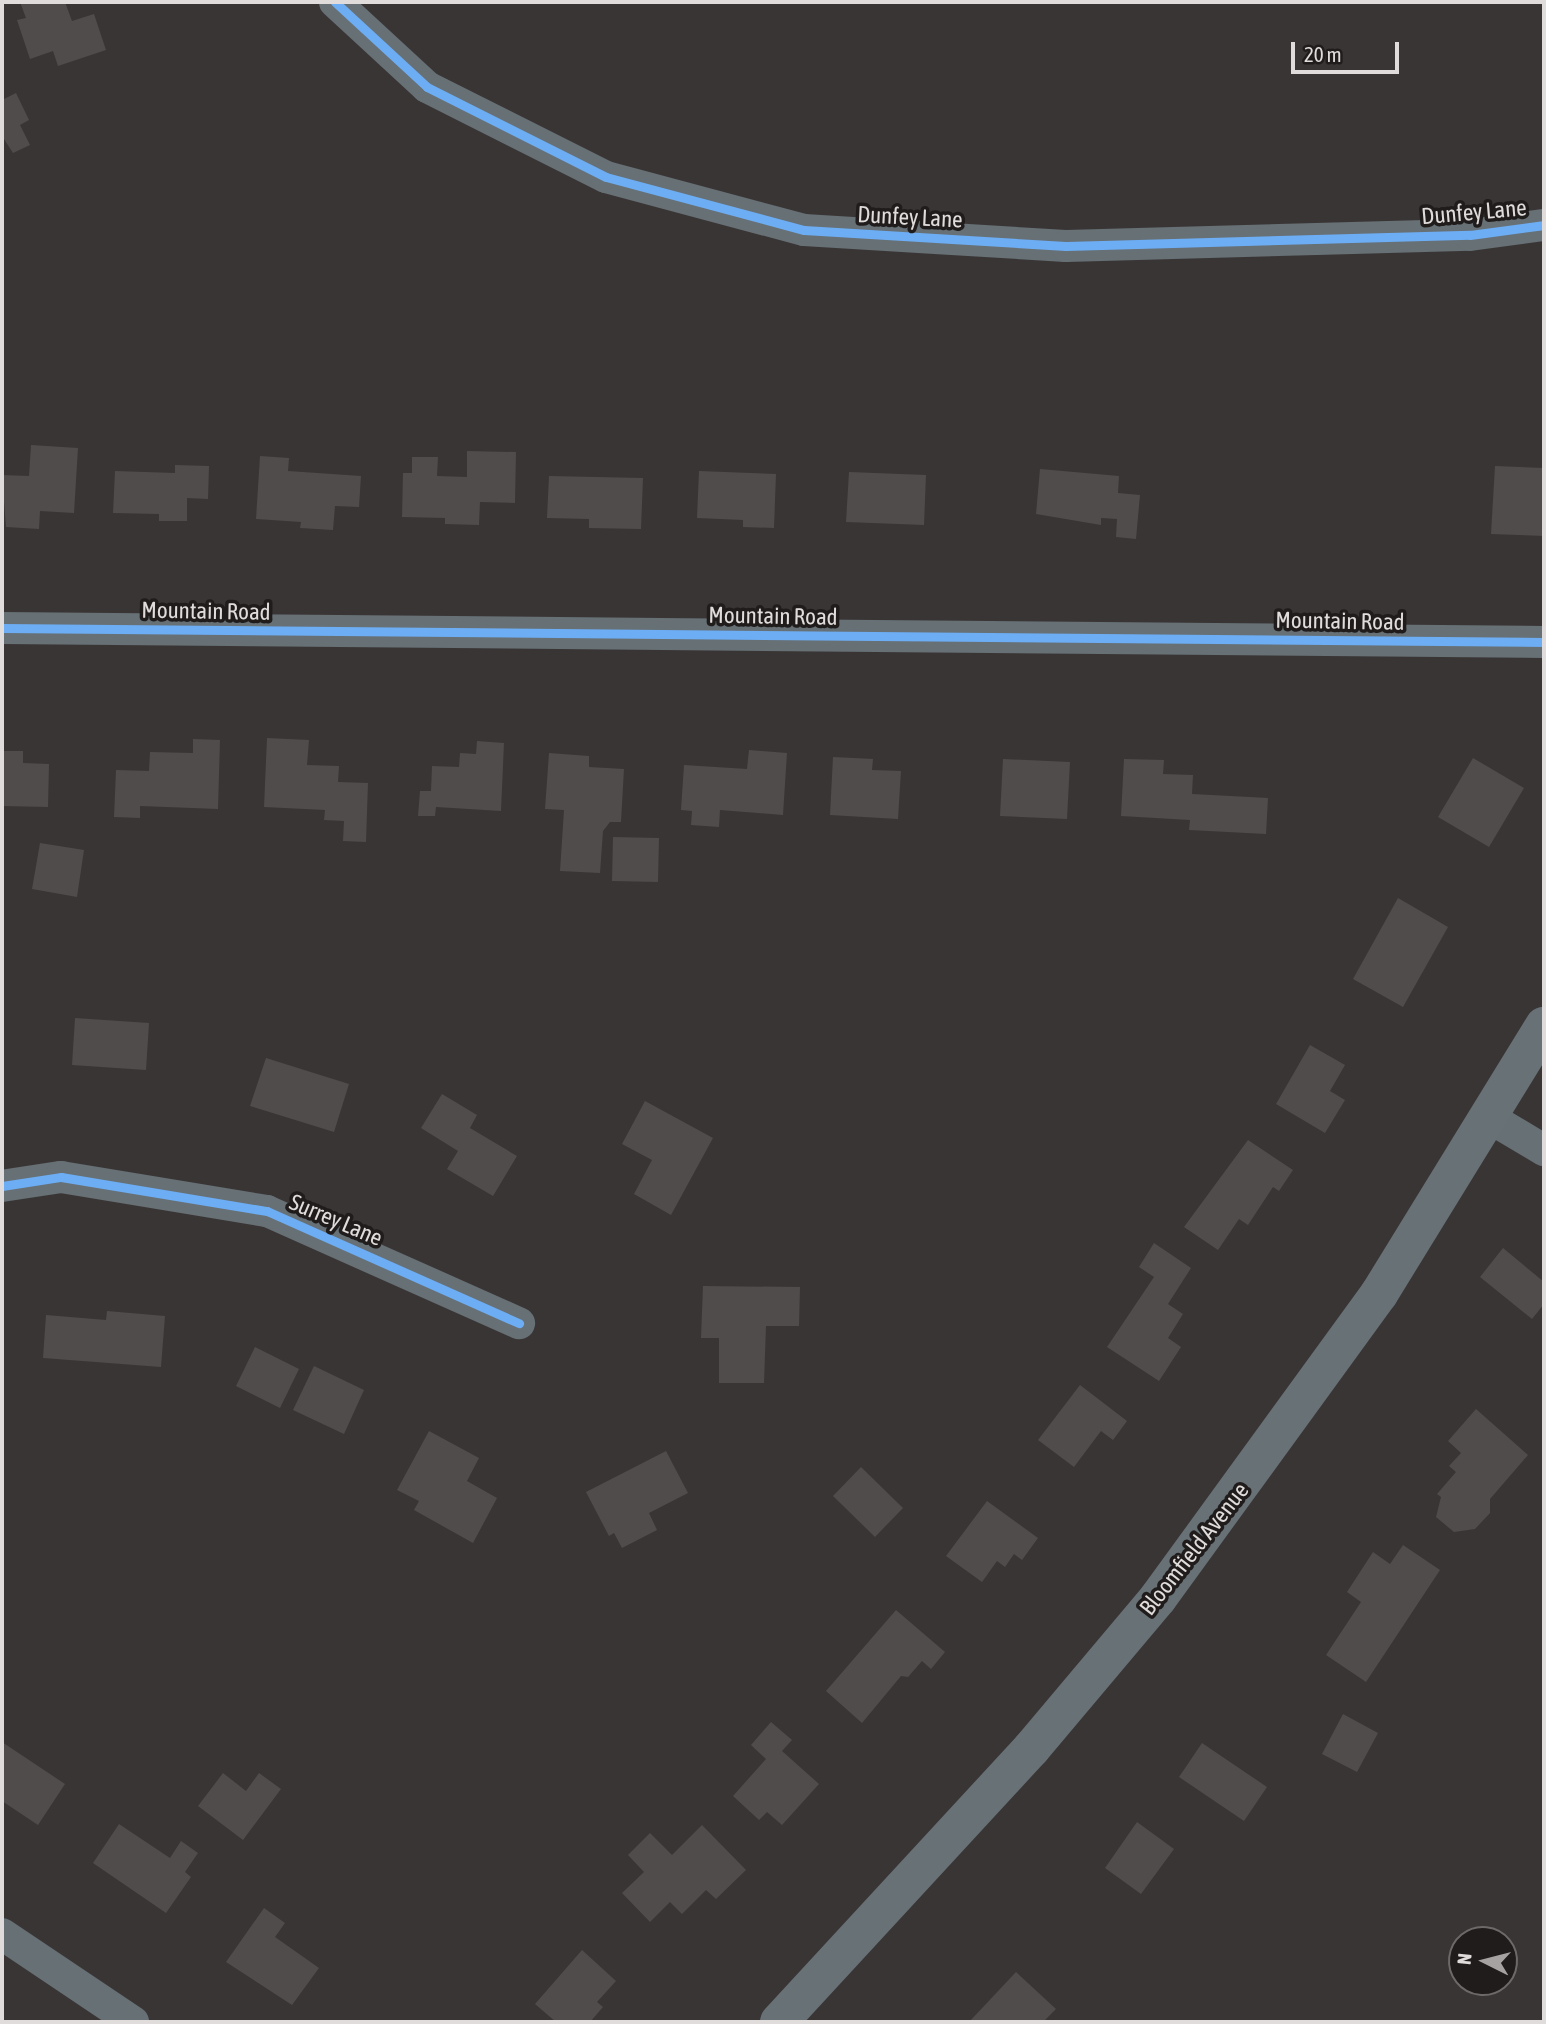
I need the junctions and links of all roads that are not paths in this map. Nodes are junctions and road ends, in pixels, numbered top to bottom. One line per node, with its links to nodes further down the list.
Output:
1 (335, 2): 2 (street, Dunfey Lane)
2 (1544, 225)
3 (2, 628): 4 (street, Mountain Road)
4 (1544, 642)
5 (1544, 1026): 6 (main road, Bloomfield Avenue)
6 (1490, 1118): 7 (street); 12 (main road, Bloomfield Avenue)
7 (1544, 1150)
8 (2, 1186): 9 (street, Surrey Lane)
9 (519, 1323)
10 (2, 1934): 11 (street)
11 (133, 2022)
12 (779, 2022)

